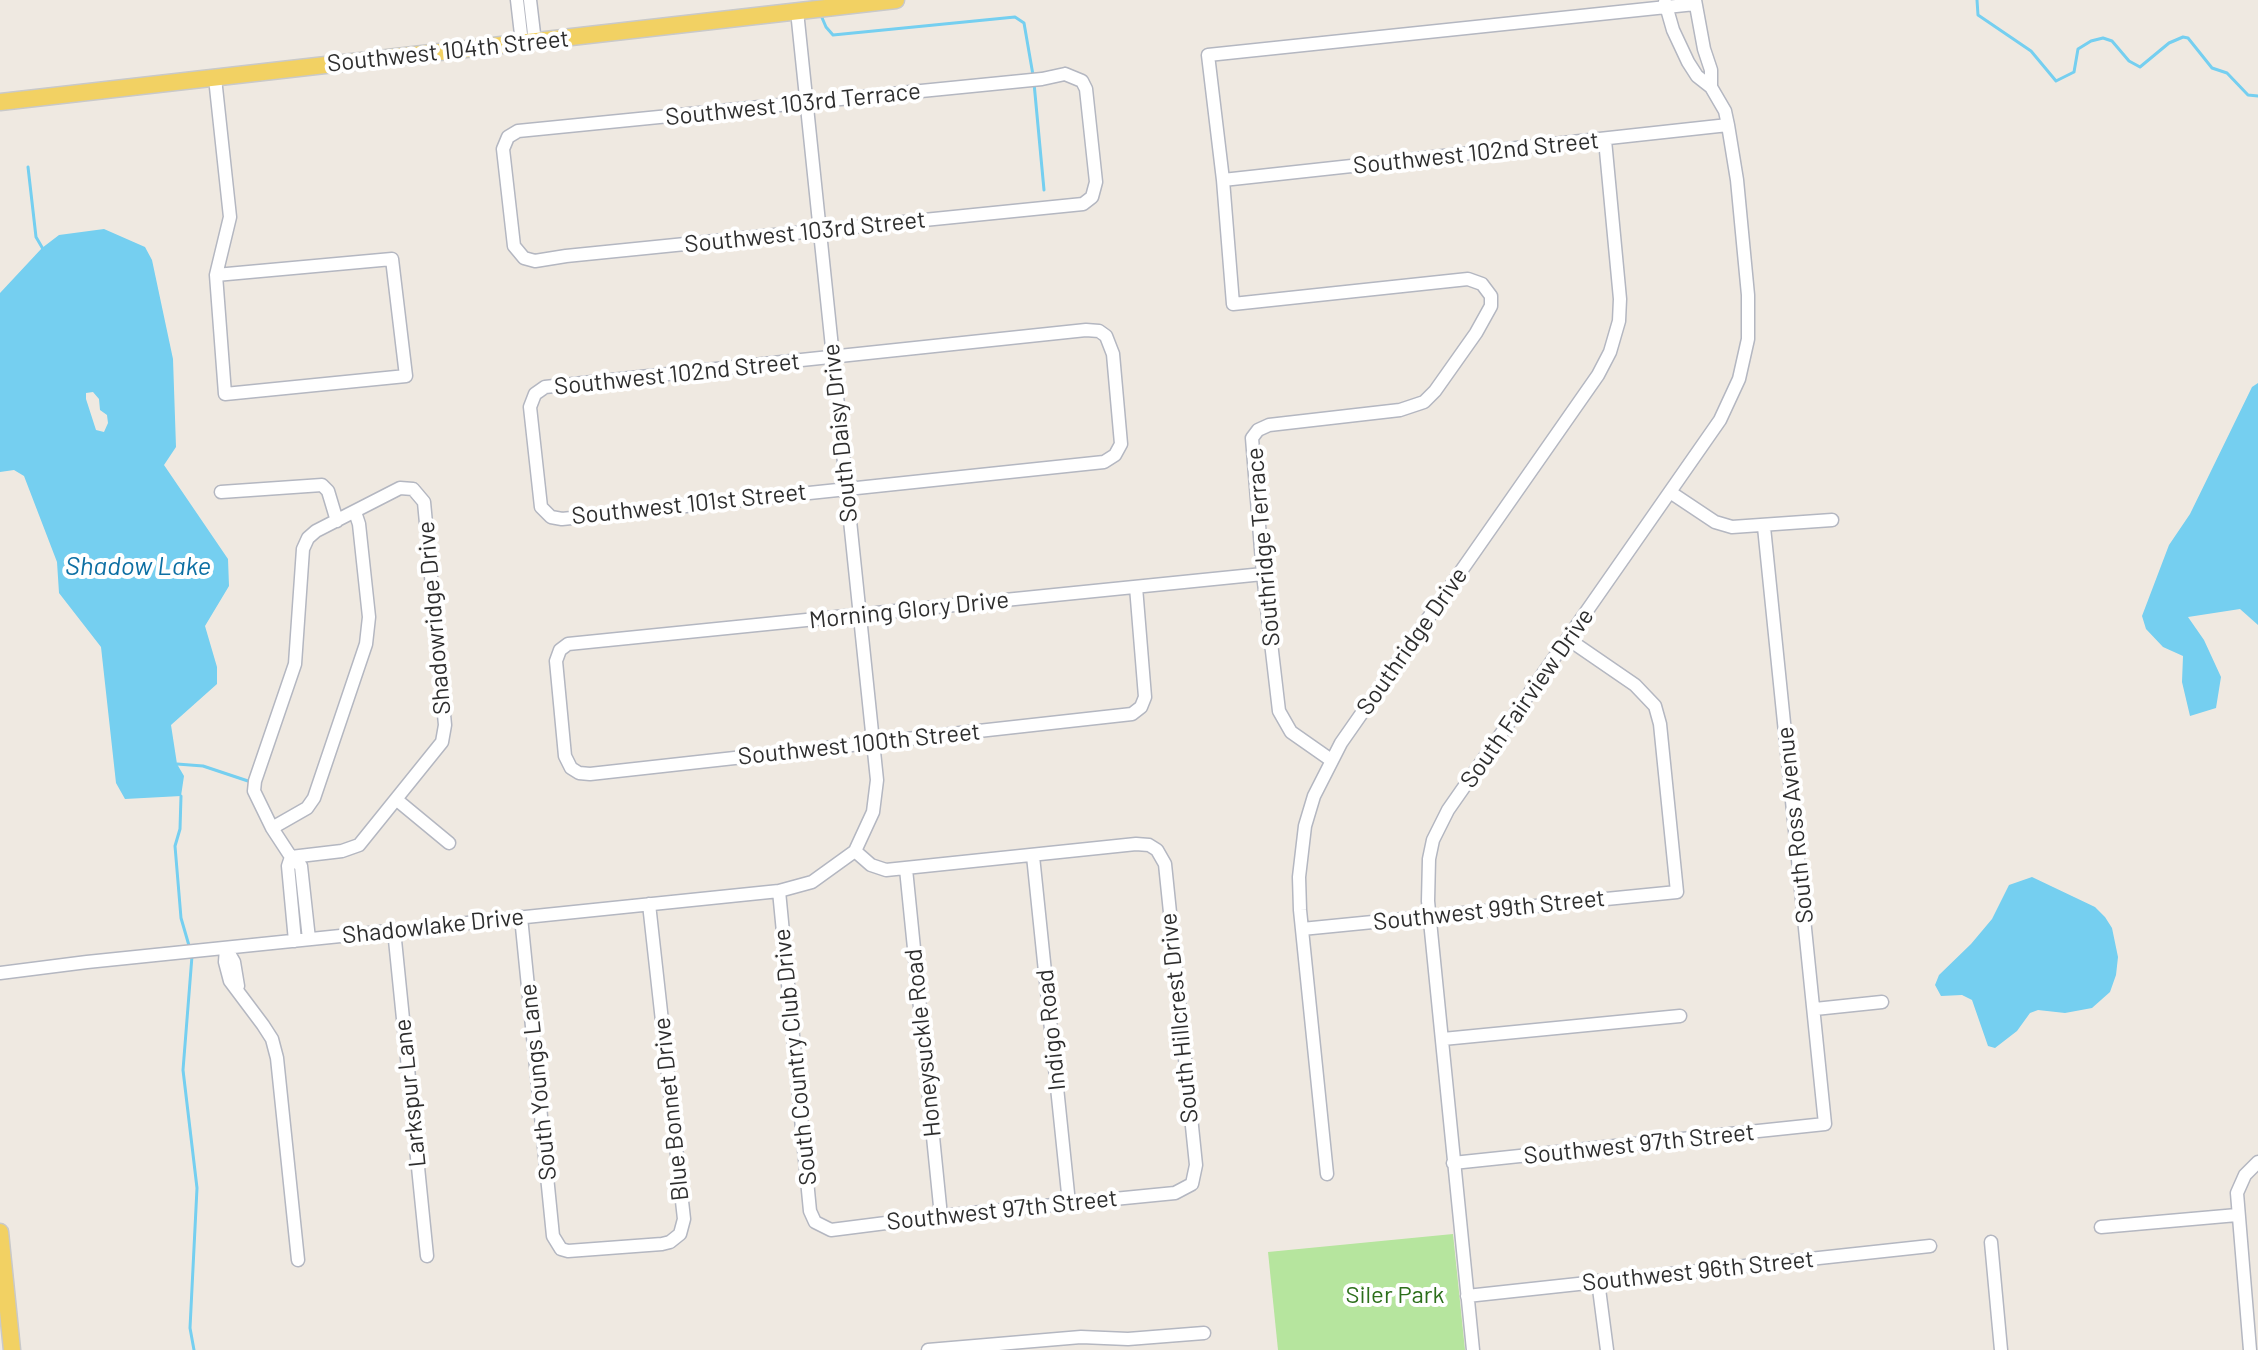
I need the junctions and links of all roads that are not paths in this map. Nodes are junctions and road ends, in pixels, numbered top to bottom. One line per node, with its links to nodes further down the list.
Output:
1 (517, 0): 7 (street)
2 (530, 0): 7 (street)
3 (896, 0): 6 (main road, Southwest 104th Street)
4 (1695, 2): 5 (street); 9 (street, South Fairview Drive)
5 (1666, 4): 9 (street, South Fairview Drive); 14 (street)
6 (804, 10): 7 (main road, Southwest 104th Street); 11 (street, South Daisy Drive)
7 (529, 42): 8 (main road, Southwest 104th Street)
8 (215, 78): 10 (main road, Southwest 104th Street); 18 (street)
9 (1711, 87): 12 (street, South Fairview Drive)
10 (0, 102)
11 (807, 102): 15 (street, Southwest 103rd Terrace); 16 (street, South Daisy Drive); 17 (street, Southwest 103rd Terrace)
12 (1728, 125): 13 (street, Southwest 102nd Street); 23 (street, South Fairview Drive)
13 (1605, 140): 14 (street, Southwest 102nd Street); 34 (street, Southridge Drive)
14 (1223, 180): 29 (street, Southridge Terrace)
15 (1089, 200): 16 (street, Southwest 103rd Street)
16 (819, 231): 17 (street, Southwest 103rd Street); 19 (street, South Daisy Drive)
17 (521, 256)
18 (216, 275): 18 (street)
19 (832, 358): 20 (street, Southwest 102nd Street); 21 (street, South Daisy Drive); 25 (street, Southwest 102nd Street)
20 (1118, 452): 21 (street, Southwest 101st Street)
21 (846, 487): 25 (street, Southwest 101st Street); 31 (street, South Daisy Drive)
22 (221, 492): 27 (street)
23 (1670, 492): 28 (street); 32 (street, South Fairview Drive)
24 (355, 512): 27 (street); 36 (street, Shadowridge Drive); 37 (street)
25 (545, 513)
26 (1832, 520): 28 (street)
27 (337, 521): 37 (street)
28 (1764, 527): 54 (street, South Ross Avenue)
29 (1263, 574): 30 (street, Morning Glory Drive); 34 (street, Southridge Terrace)
30 (1136, 587): 31 (street, Morning Glory Drive); 33 (street, Southwest 100th Street)
31 (860, 615): 33 (street, South Daisy Drive); 35 (street, Morning Glory Drive)
32 (1568, 639): 45 (street, South Fairview Drive); 45 (street, Southwest 99th Street)
33 (873, 743): 35 (street, Southwest 100th Street); 39 (street, South Daisy Drive)
34 (1331, 760): 47 (street, Southridge Drive)
35 (575, 771)
36 (397, 800): 38 (street); 41 (street, Shadowridge Drive)
37 (272, 828): 41 (street)
38 (449, 843)
39 (855, 851): 42 (street); 43 (street, Shadowlake Drive)
40 (1033, 856): 42 (street); 61 (street, South Hillcrest Drive); 62 (street, Indigo Road)
41 (291, 857): 49 (street); 50 (street)
42 (906, 869): 64 (street, Honeysuckle Road)
43 (779, 891): 44 (street, Shadowlake Drive); 65 (street, South Country Club Drive)
44 (649, 904): 46 (street, Shadowlake Drive); 69 (street, Blue Bonnet Drive)
45 (1431, 916): 47 (street, Southwest 99th Street); 56 (street, South Fairview Drive)
46 (521, 917): 48 (street, Shadowlake Drive); 69 (street, South Youngs Lane)
47 (1302, 929): 60 (street, Southridge Drive)
48 (394, 930): 49 (street, Shadowlake Drive); 71 (street, Larkspur Lane)
49 (309, 939): 50 (street, Shadowlake Drive)
50 (295, 941): 51 (street, Shadowlake Drive)
51 (226, 948): 52 (street, Shadowlake Drive); 72 (street)
52 (0, 973)
53 (1882, 1002): 54 (street)
54 (1815, 1009): 57 (street, South Ross Avenue)
55 (1680, 1016): 56 (street)
56 (1443, 1039): 59 (street, South Fairview Drive)
57 (1825, 1124): 59 (street, Southwest 97th Street)
58 (2258, 1162): 63 (street)
59 (1453, 1163): 74 (street, South Fairview Drive)
60 (1327, 1174)
61 (1189, 1187): 62 (street, Southwest 97th Street)
62 (1069, 1203): 64 (street, Southwest 97th Street)
63 (2237, 1215): 66 (street); 82 (street)
64 (941, 1216): 65 (street, Southwest 97th Street)
65 (815, 1222)
66 (2101, 1227)
67 (0, 1232): 77 (main road)
68 (1991, 1242): 81 (street)
69 (559, 1246)
70 (1930, 1246): 73 (street, Southwest 96th Street)
71 (427, 1256)
72 (298, 1260)
73 (1598, 1281): 74 (street, Southwest 96th Street); 80 (street)
74 (1467, 1296): 79 (street, South Fairview Drive)
75 (1204, 1333): 76 (street)
76 (1027, 1346): 78 (street)
77 (12, 1350)
78 (928, 1350)
79 (1473, 1350)
80 (1607, 1350)
81 (2001, 1350)
82 (2250, 1350)

